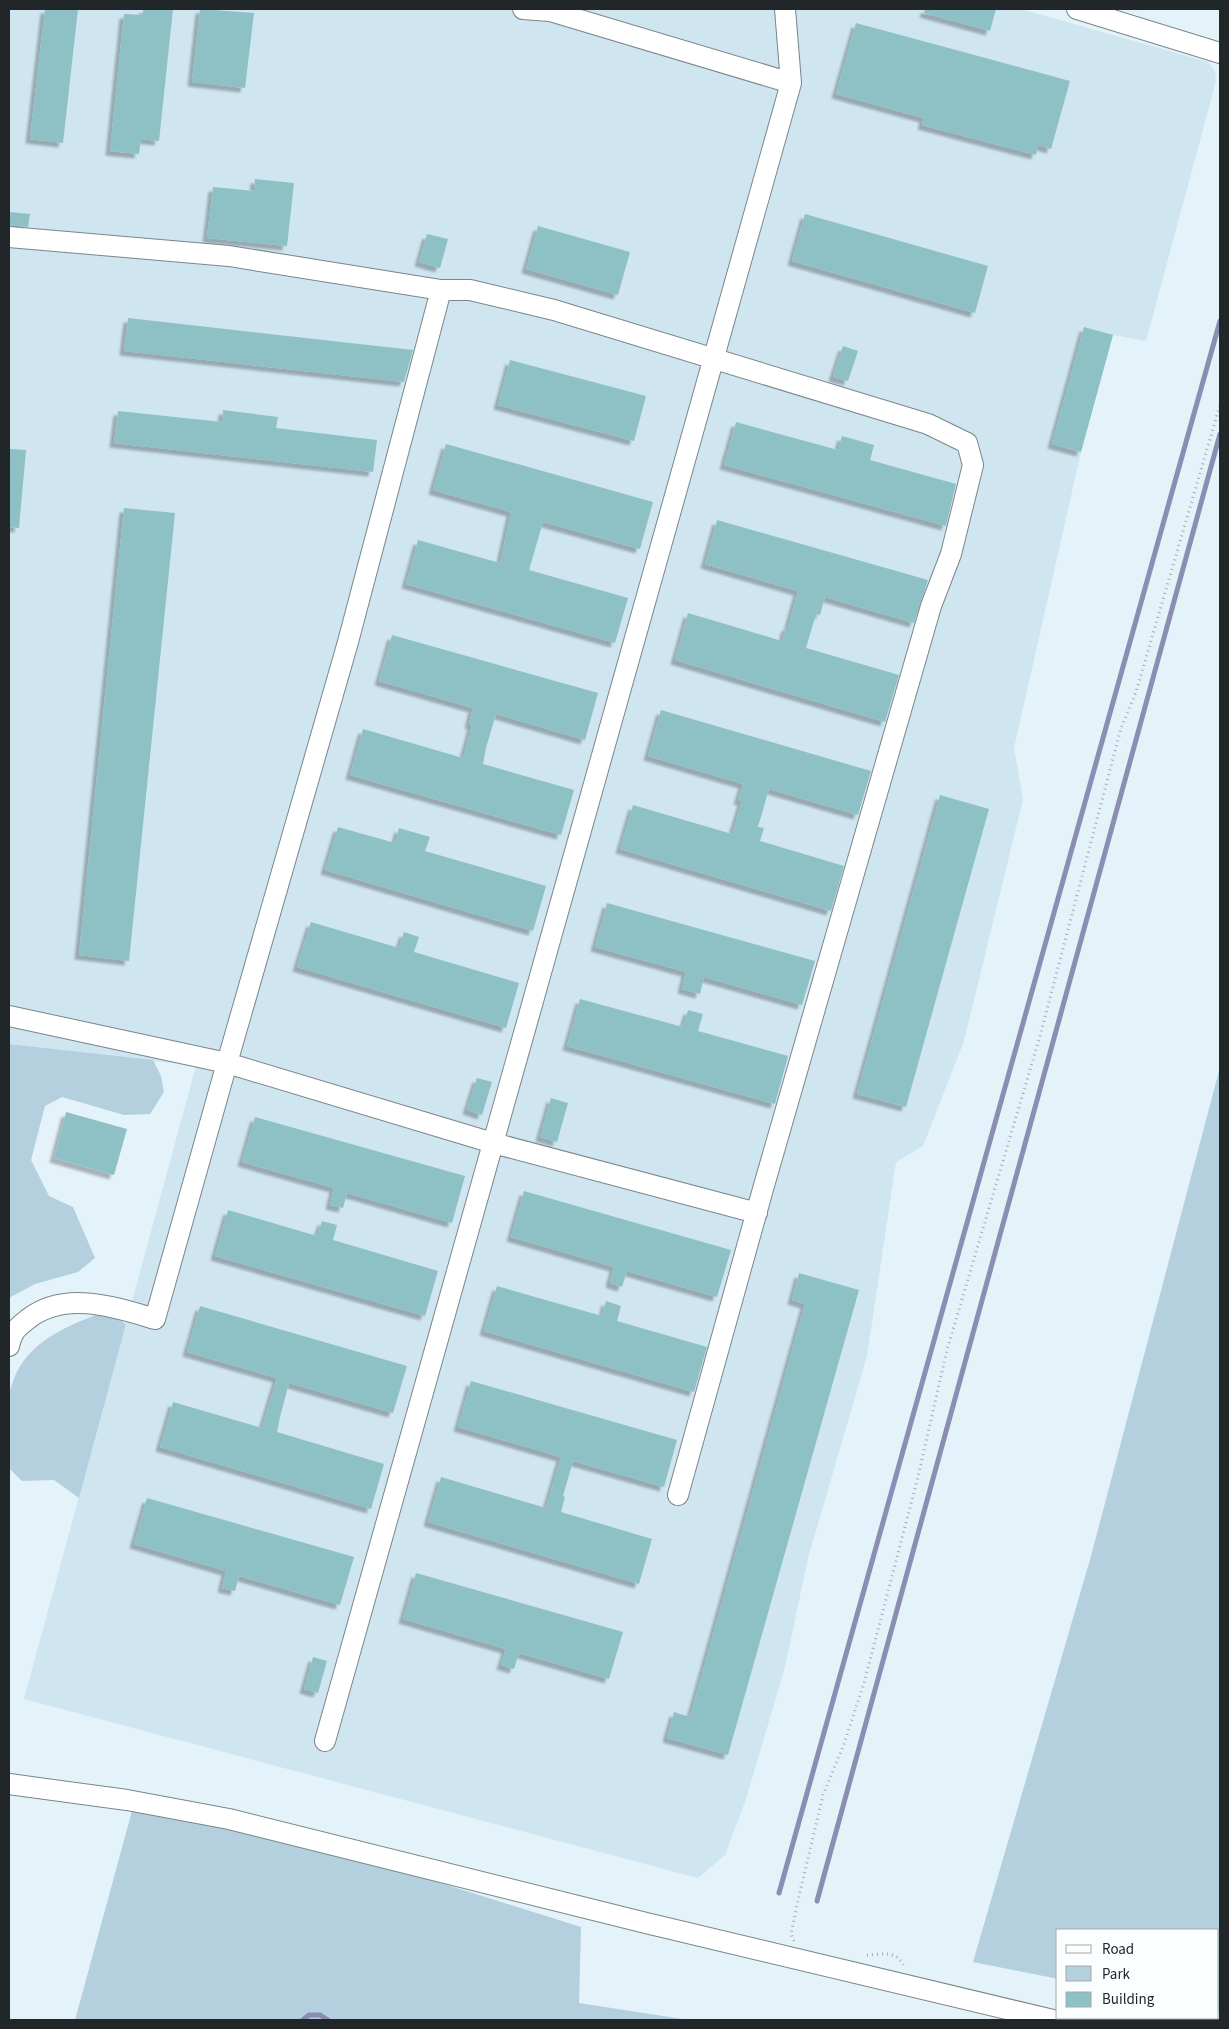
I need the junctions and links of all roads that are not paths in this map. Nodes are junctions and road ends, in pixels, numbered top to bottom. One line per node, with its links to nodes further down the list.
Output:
1 (523, 9): 5 (lane)
2 (785, 9): 5 (lane)
3 (1076, 9): 4 (lane)
4 (1220, 53)
5 (791, 83): 8 (lane)
6 (9, 237): 7 (lane)
7 (441, 290): 8 (lane); 10 (lane)
8 (714, 359): 11 (lane); 12 (lane)
9 (9, 1016): 10 (lane)
10 (227, 1063): 11 (lane); 13 (lane)
11 (493, 1143): 12 (lane); 15 (lane)
12 (757, 1213): 14 (lane)
13 (9, 1346)
14 (678, 1495)
15 (325, 1741)
16 (9, 1784): 17 (lane)
17 (1053, 2020)

